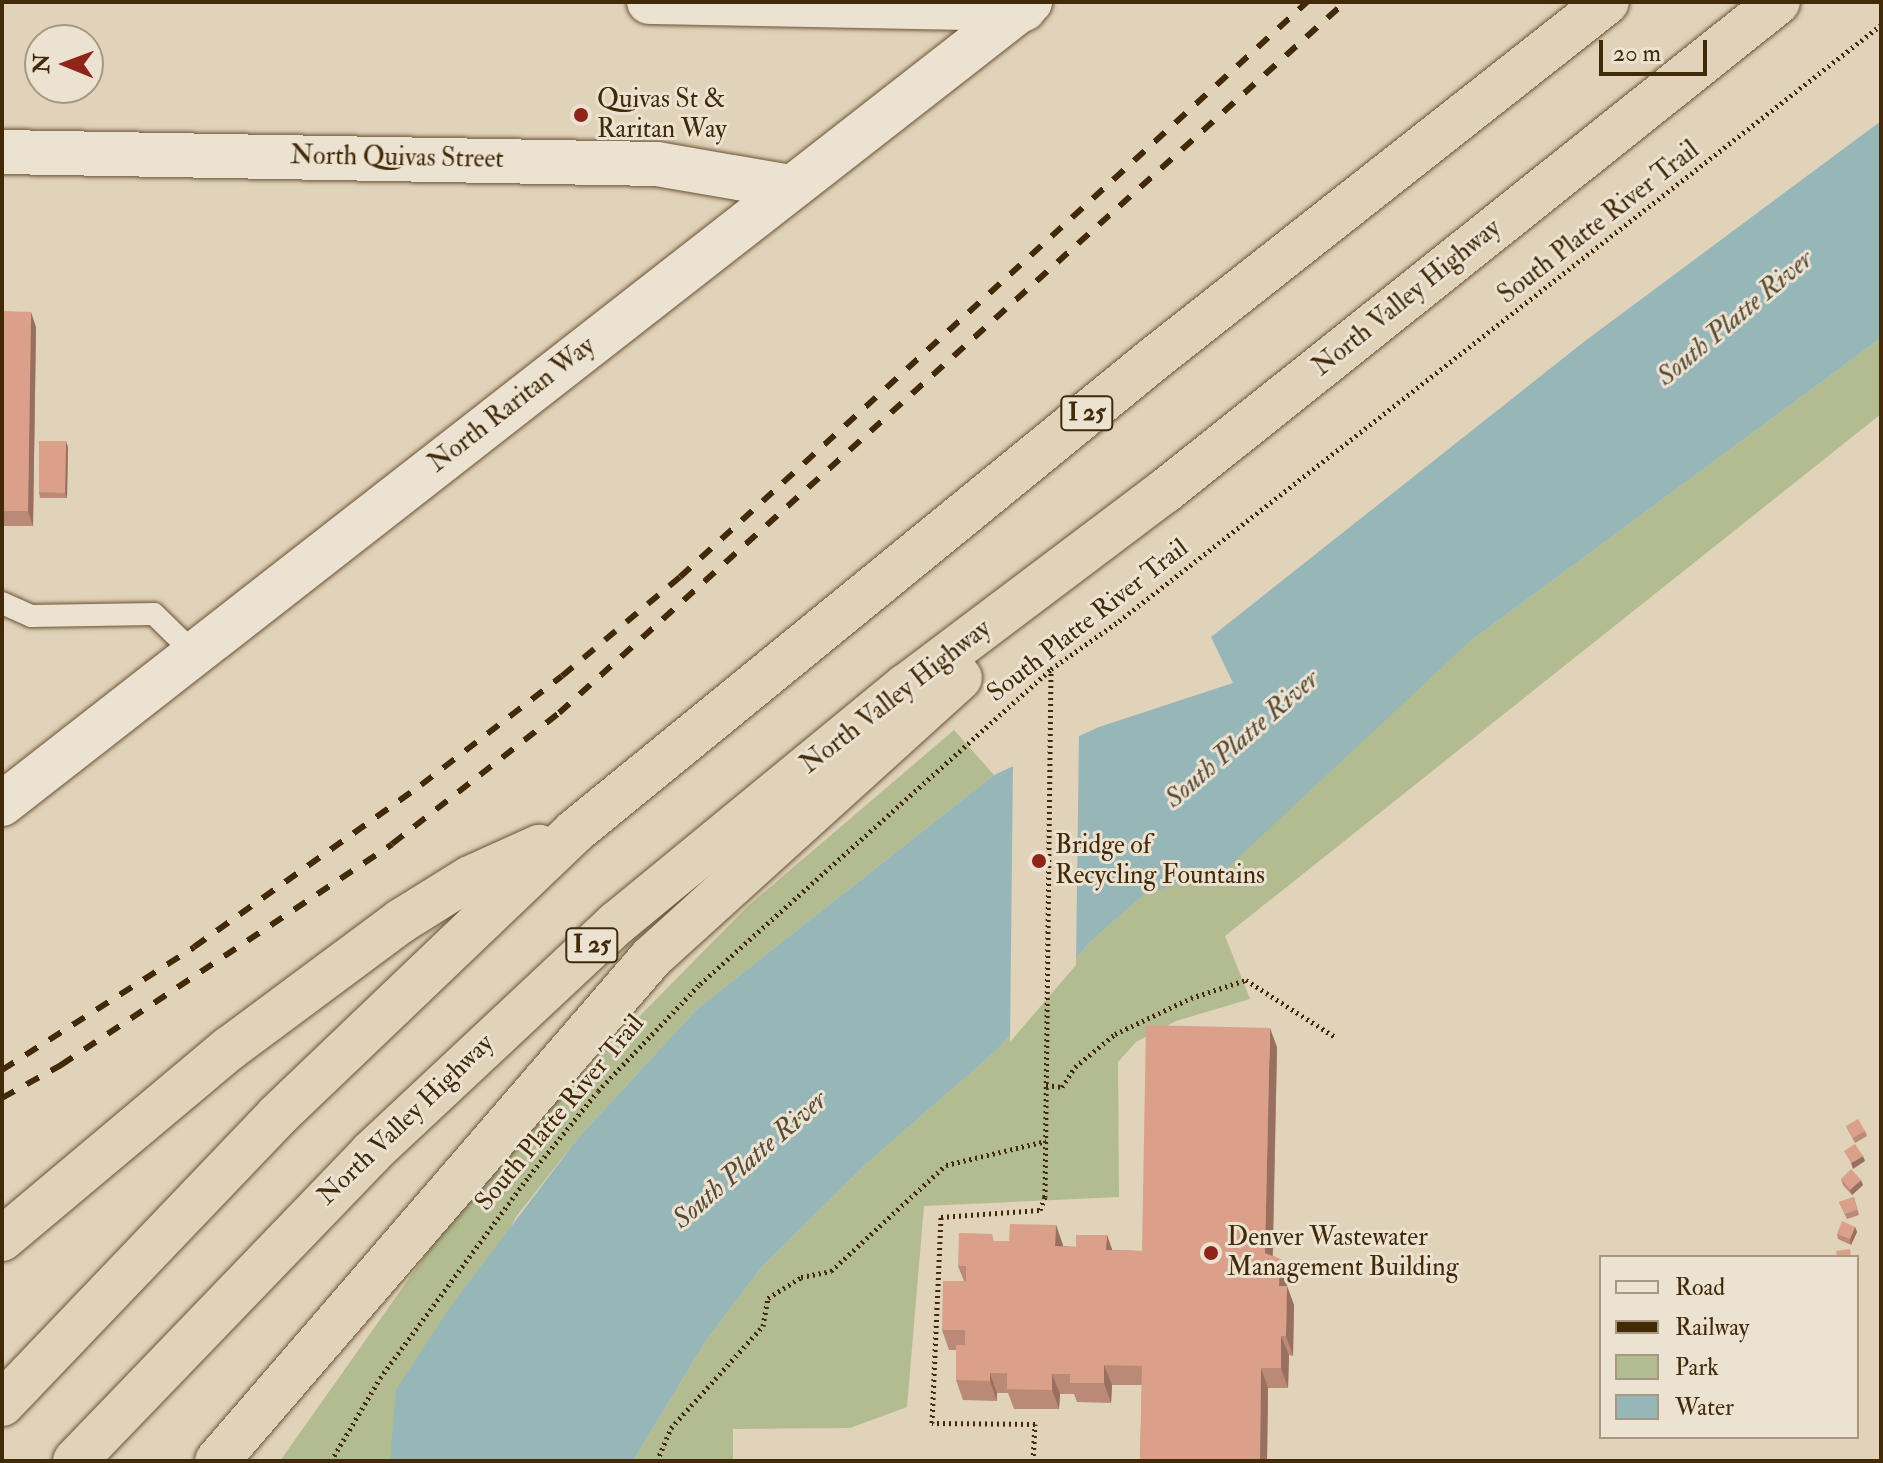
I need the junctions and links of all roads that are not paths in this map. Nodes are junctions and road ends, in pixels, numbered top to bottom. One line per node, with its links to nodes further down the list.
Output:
1 (649, 2): 4 (street)
2 (1607, 2): 11 (highway, I 25)
3 (1778, 2): 7 (highway, North Valley Highway / I 25)
4 (1027, 5): 6 (street, North Raritan Way)
5 (2, 152): 6 (street, North Quivas Street)
6 (790, 187): 9 (street, North Raritan Way)
7 (1165, 491): 14 (highway, North Valley Highway / I 25); 15 (highway)
8 (2, 603): 9 (lane)
9 (195, 654): 10 (street, North Raritan Way)
10 (2, 804)
11 (574, 832): 12 (highway); 13 (highway, I 25)
12 (2, 1239)
13 (2, 1404)
14 (75, 1461)
15 (217, 1461)

